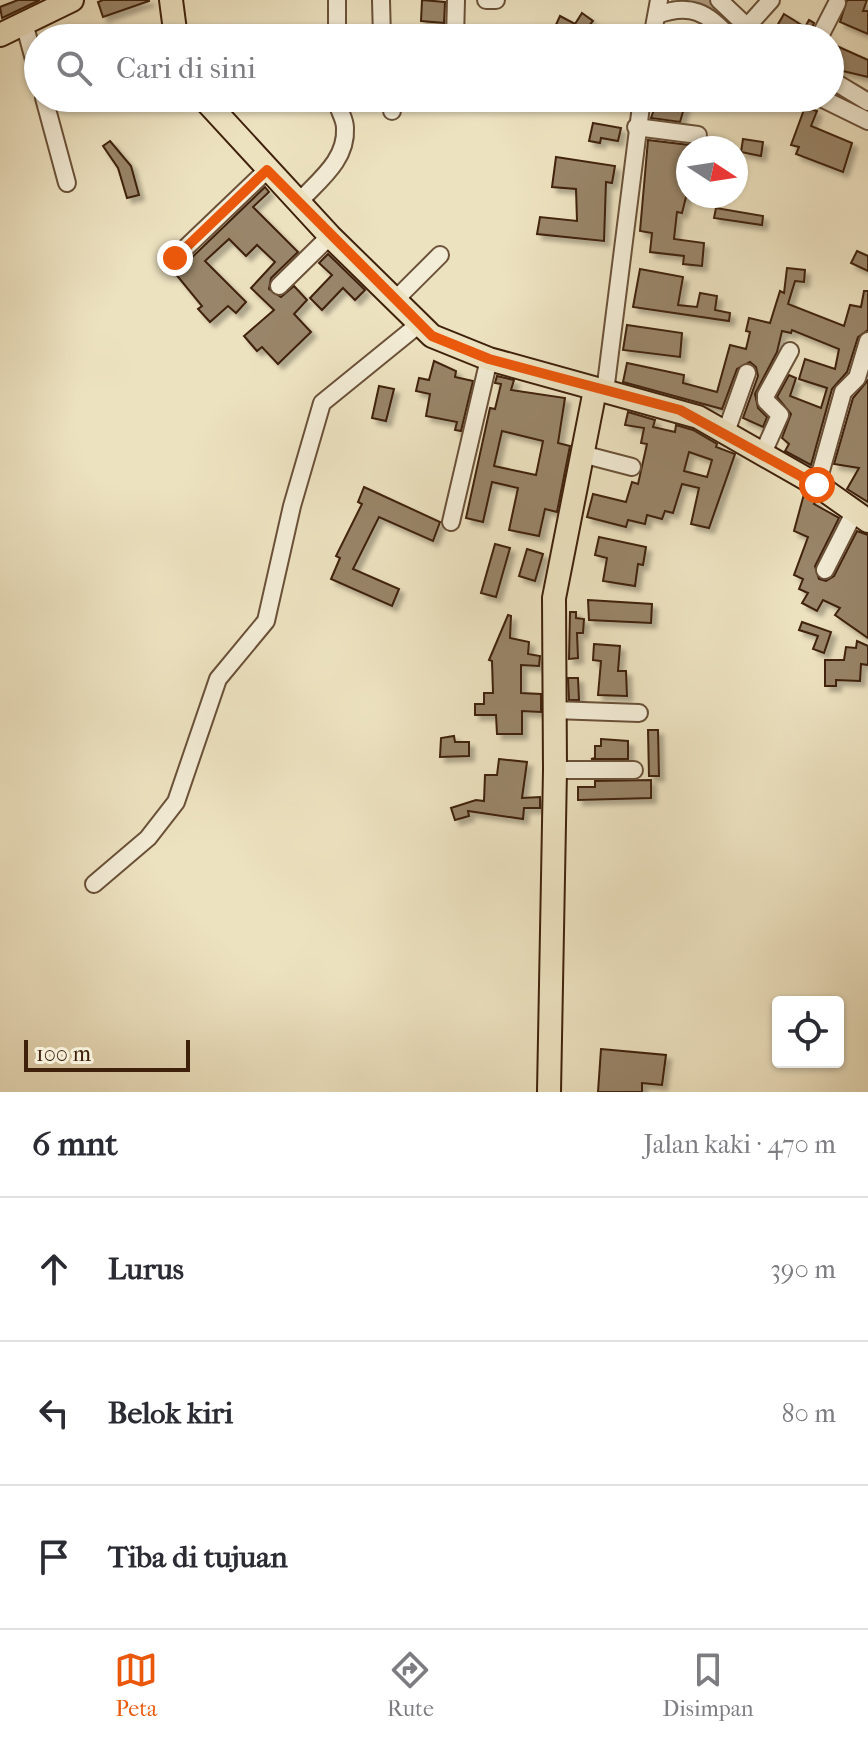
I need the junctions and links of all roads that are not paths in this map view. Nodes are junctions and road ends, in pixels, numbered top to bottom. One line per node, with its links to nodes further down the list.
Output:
1 (72, 0): 12 (main road)
2 (171, 0): 13 (main road)
3 (337, 0): 14 (street)
4 (381, 0): 15 (street)
5 (456, 0): 16 (street)
6 (486, 0): 7 (street)
7 (496, 0)
8 (719, 0): 18 (street)
9 (771, 0): 19 (street)
10 (837, 3): 20 (street)
11 (658, 8): 17 (street)
12 (24, 23): 21 (main road)
13 (174, 24)
14 (337, 24)
15 (382, 24)
16 (455, 24)
17 (717, 24)
18 (744, 24)
19 (758, 24)
20 (826, 24)
21 (0, 35)
22 (844, 87): 23 (street)
23 (868, 102)
24 (844, 109): 29 (street)
25 (48, 112): 33 (street)
26 (215, 112): 32 (main road)
27 (339, 112): 34 (street)
28 (639, 112): 30 (street)
29 (868, 121)
30 (636, 127): 31 (street); 45 (street)
31 (698, 135)
32 (267, 170): 34 (main road); 37 (street)
33 (67, 183)
34 (299, 202): 35 (main road)
35 (330, 236): 38 (street); 39 (main road)
36 (440, 255): 39 (street)
37 (175, 258)
38 (279, 286)
39 (394, 301): 40 (main road)
40 (418, 325): 43 (main road); 58 (street)
41 (868, 341): 50 (street)
42 (790, 351): 47 (street)
43 (489, 359): 45 (main road); 52 (street)
44 (747, 373): 46 (street)
45 (600, 391): 46 (main road); 48 (main road)
46 (726, 432): 47 (main road)
47 (763, 453): 50 (main road)
48 (582, 454): 49 (street); 54 (main road)
49 (632, 467)
50 (817, 485): 51 (main road)
51 (861, 516): 53 (street)
52 (451, 522)
53 (825, 570)
54 (554, 710): 55 (street); 56 (main road)
55 (639, 713)
56 (555, 770): 57 (street); 59 (main road)
57 (634, 770)
58 (94, 884)
59 (549, 1092)

